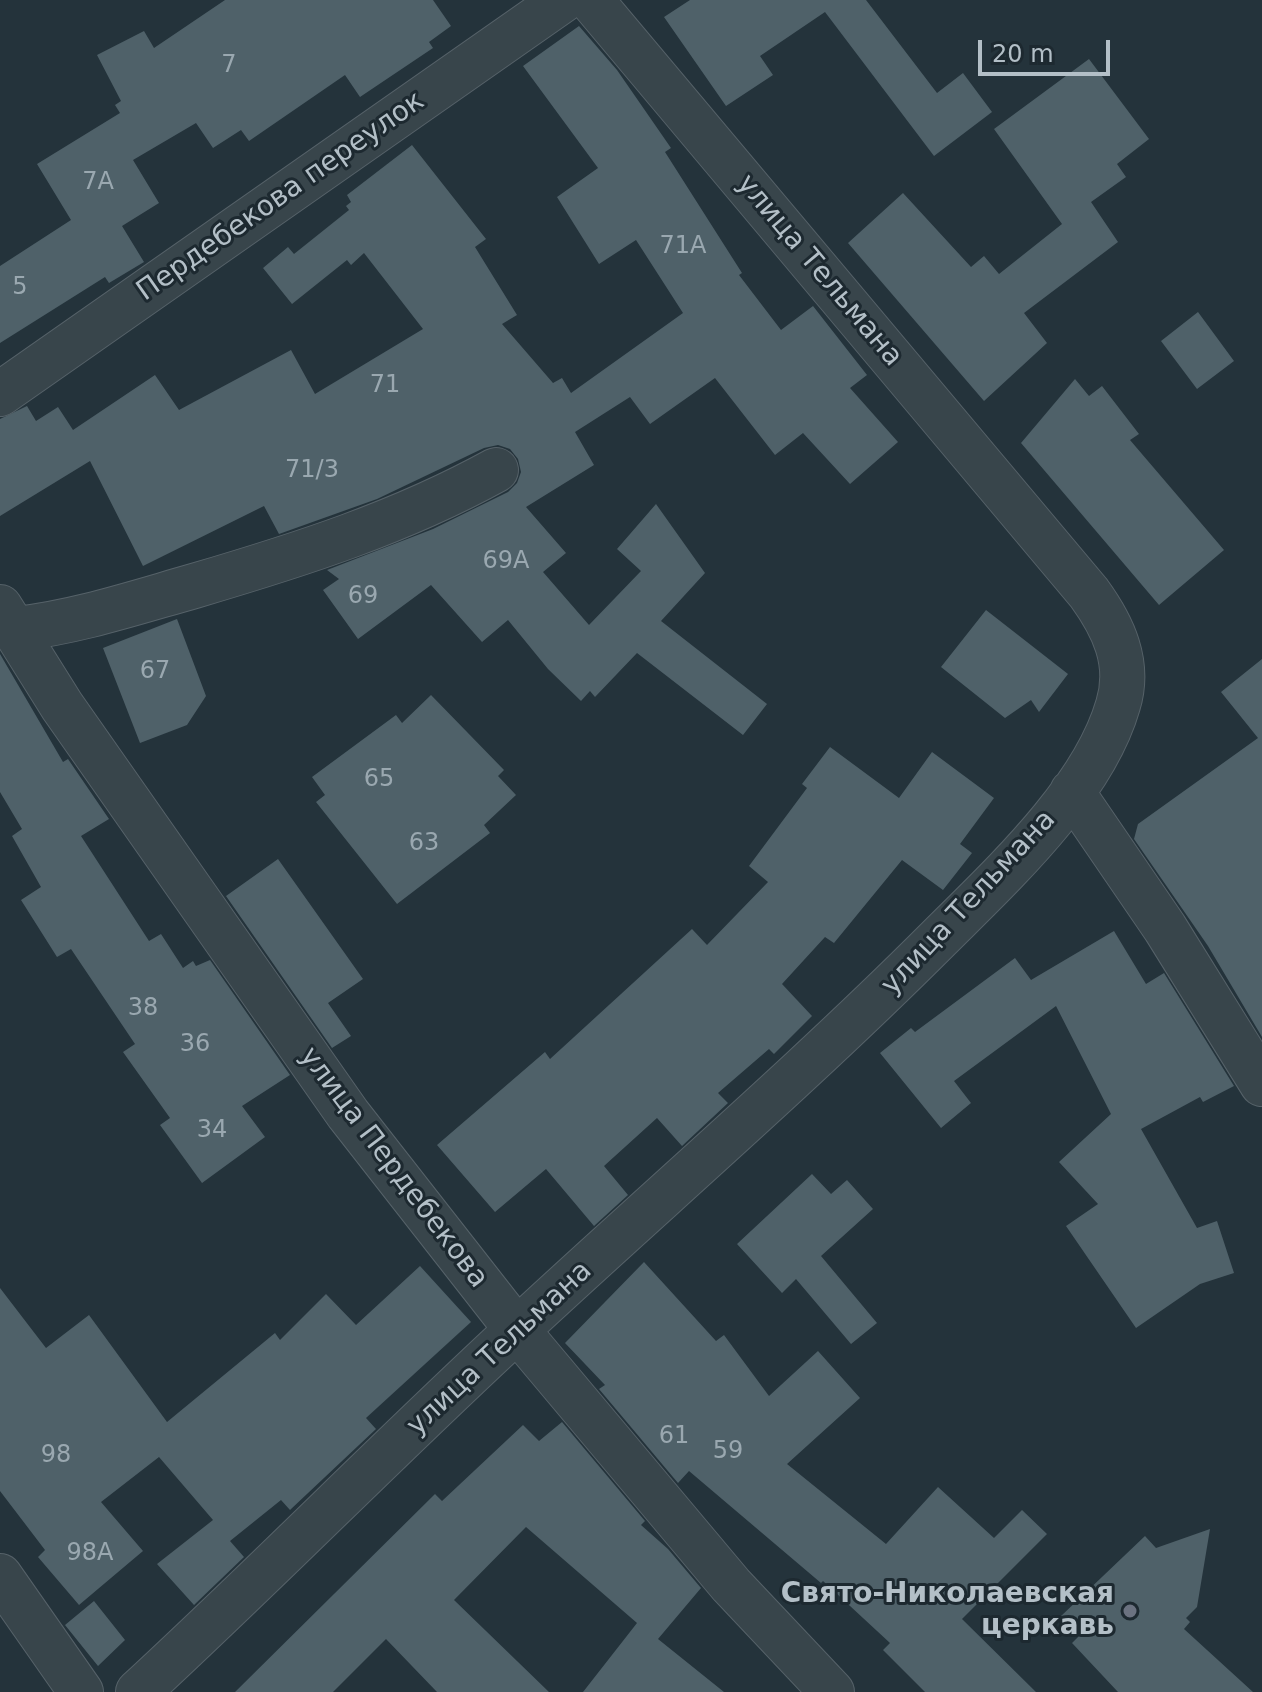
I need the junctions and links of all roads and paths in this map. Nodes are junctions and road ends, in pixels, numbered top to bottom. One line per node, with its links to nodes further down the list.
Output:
1 (563, 0): 3 (street, Пердебекова переулок)
2 (591, 0): 6 (street, улица Тельмана)
3 (0, 394)
4 (496, 470): 5 (street)
5 (8, 618): 8 (street, улица Пердебекова)
6 (1072, 792): 7 (street); 8 (street, улица Тельмана)
7 (1262, 1084)
8 (517, 1330): 11 (street, улица Тельмана); 12 (street, улица Пердебекова)
9 (0, 1576): 10 (street)
10 (81, 1692)
11 (138, 1692)
12 (832, 1692)

